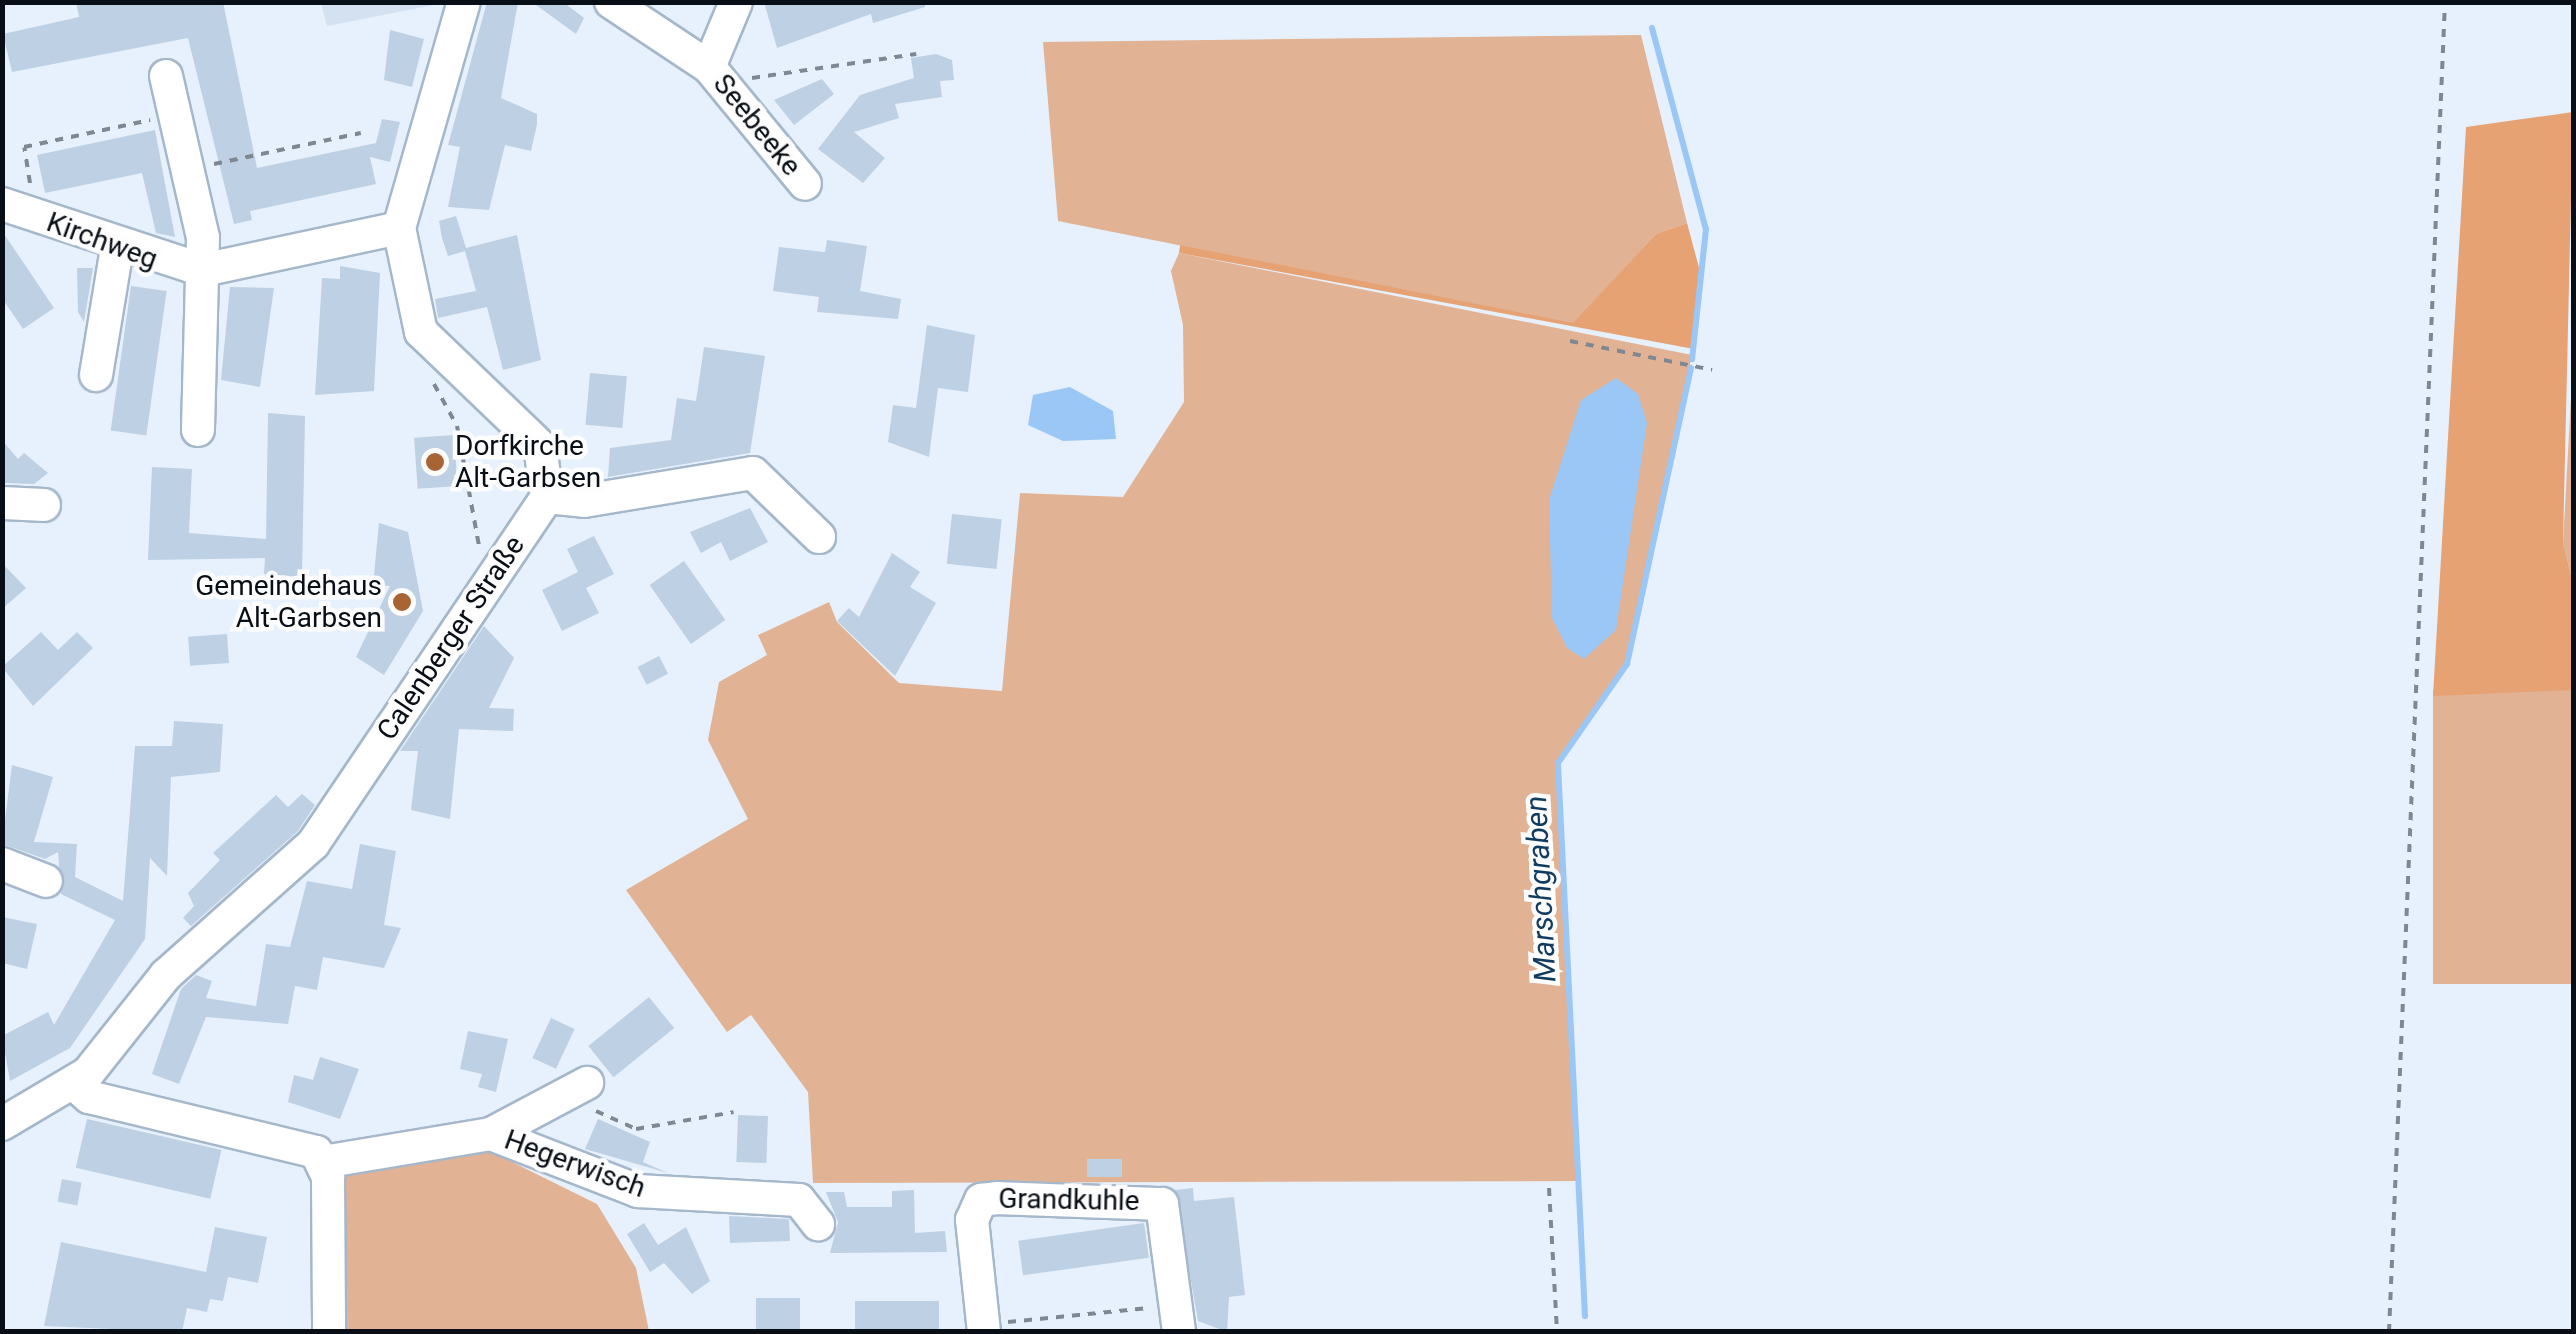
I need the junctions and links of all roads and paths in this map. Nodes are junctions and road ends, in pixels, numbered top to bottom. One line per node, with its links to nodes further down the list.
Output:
1 (464, 2): 14 (street)
2 (611, 2): 6 (street, Seebeeke)
3 (2445, 2): 41 (path)
4 (732, 5): 6 (street, Seebeeke)
5 (916, 54): 6 (path)
6 (716, 74): 11 (street, Seebeeke)
7 (166, 76): 8 (street, Kirchweg)
8 (175, 115): 10 (street, Kirchweg); 13 (path)
9 (361, 133): 10 (path)
10 (188, 170): 16 (street, Kirchweg)
11 (805, 184)
12 (2, 204): 13 (street, Kirchweg)
13 (36, 217): 15 (street, Kirchweg)
14 (399, 228): 16 (street, Kirchweg); 17 (street)
15 (117, 248): 16 (street, Kirchweg); 20 (street)
16 (203, 270): 21 (street, Kirchweg)
17 (420, 332): 22 (street); 26 (path)
18 (1570, 341): 19 (path)
19 (1712, 370)
20 (96, 375)
21 (198, 430)
22 (547, 497): 25 (street); 26 (street, Calenberger Straße)
23 (2, 502): 24 (street)
24 (44, 504)
25 (819, 537)
26 (492, 572): 29 (street, Calenberger Straße)
27 (2, 864): 28 (street)
28 (46, 881)
29 (74, 1084): 32 (street, Calenberger Straße); 34 (street)
30 (574, 1089): 31 (path); 33 (street)
31 (734, 1112)
32 (2, 1124)
33 (491, 1134): 34 (street, Hegerwisch); 36 (street, Hegerwisch)
34 (323, 1162): 39 (street)
35 (1549, 1188): 40 (path)
36 (818, 1224)
37 (1178, 1318): 38 (path); 38 (street, Grandkuhle)
38 (984, 1328)
39 (328, 1332)
40 (1557, 1332)
41 (2389, 1332)

